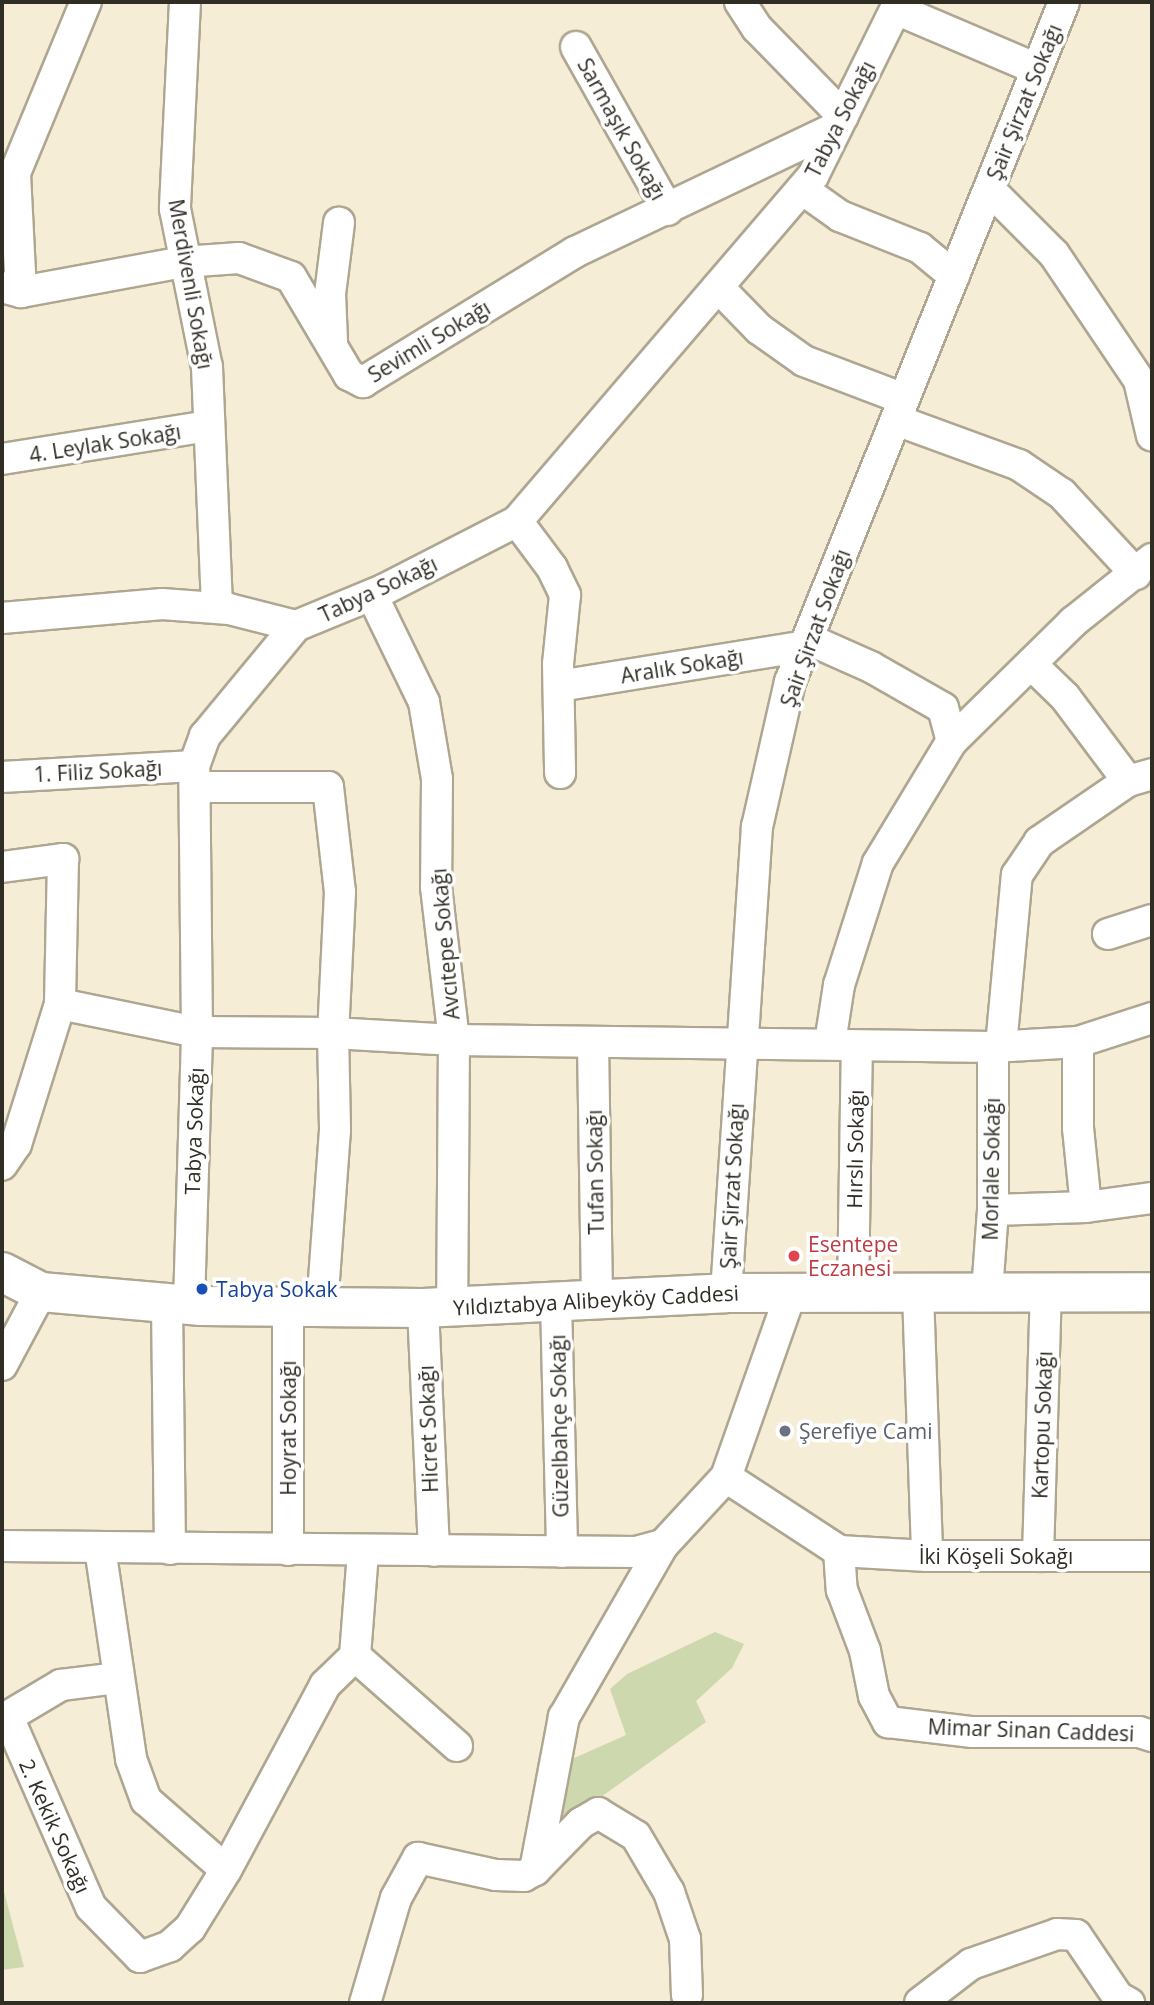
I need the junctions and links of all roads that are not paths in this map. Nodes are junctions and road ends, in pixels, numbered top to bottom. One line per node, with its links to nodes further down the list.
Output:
1 (86, 2): 16 (street)
2 (185, 2): 13 (street, Merdivenli Sokağı)
3 (740, 2): 8 (street)
4 (1064, 2): 7 (street, Şair Şirzat Sokağı)
5 (898, 5): 7 (street); 8 (street, Tabya Sokağı)
6 (576, 47): 11 (street, Sarmaşık Sokağı)
7 (1037, 69): 10 (street, Şair Şirzat Sokağı)
8 (840, 122): 9 (street, Tabya Sokağı); 11 (street, Sevimli Sokağı)
9 (802, 189): 14 (street); 15 (street, Tabya Sokağı)
10 (989, 189): 14 (street, Şair Şirzat Sokağı); 18 (street)
11 (668, 210): 17 (street, Sevimli Sokağı)
12 (339, 223): 17 (street)
13 (183, 262): 16 (street, Sevimli Sokağı); 17 (street, Sevimli Sokağı); 20 (street, Merdivenli Sokağı)
14 (954, 276): 19 (street, Şair Şirzat Sokağı)
15 (718, 287): 19 (street); 23 (street, Tabya Sokağı)
16 (12, 289)
17 (332, 341)
18 (1148, 399): 21 (street)
19 (900, 410): 24 (street); 29 (street, Şair Şirzat Sokağı)
20 (207, 426): 22 (street, 4. Leylak Sokağı); 26 (street, Merdivenli Sokağı)
21 (1152, 436)
22 (2, 459)
23 (517, 521): 25 (street, Tabya Sokağı); 31 (street)
24 (1144, 567): 30 (street, Hırslı Sokağı)
25 (372, 595): 28 (street, Tabya Sokağı); 44 (street, Avcıtepe Sokağı)
26 (217, 608): 27 (street); 28 (street)
27 (2, 618)
28 (296, 626): 34 (street, Tabya Sokağı)
29 (806, 643): 31 (street, Aralık Sokağı); 32 (street); 47 (street, Şair Şirzat Sokağı)
30 (1031, 664): 32 (street, Hırslı Sokağı); 36 (street)
31 (559, 685): 33 (street)
32 (953, 741): 48 (street, Hırslı Sokağı)
33 (560, 773)
34 (195, 776): 35 (street, 1. Filiz Sokağı); 42 (street, Tabya Sokağı); 43 (street, 1. Filiz Sokağı)
35 (2, 777)
36 (1140, 778): 49 (street, Morlale Sokağı)
37 (2, 867): 40 (street)
38 (1152, 919): 39 (street)
39 (1108, 934)
40 (60, 1004): 42 (street); 50 (street)
41 (1152, 1018): 45 (street)
42 (197, 1032): 43 (street); 65 (street, Tabya Sokağı)
43 (333, 1033): 44 (street); 66 (street, Hoyrat Sokağı)
44 (454, 1040): 46 (street); 67 (street, Avcıtepe Sokağı)
45 (1078, 1042): 49 (street); 52 (street)
46 (593, 1043): 47 (street); 63 (street, Tufan Sokağı)
47 (739, 1044): 48 (street); 59 (street, Şair Şirzat Sokağı)
48 (844, 1045): 49 (street); 60 (street, Hırslı Sokağı)
49 (997, 1047): 53 (street, Morlale Sokağı)
50 (2, 1165)
51 (1152, 1198): 52 (street)
52 (1086, 1207): 53 (street)
53 (993, 1210): 57 (street, Morlale Sokağı)
54 (2, 1272): 55 (main road)
55 (41, 1292): 65 (main road, Yıldıztabya Alibeyköy Caddesi); 68 (street)
56 (791, 1292): 59 (main road, Yıldıztabya Alibeyköy Caddesi); 60 (main road, Yıldıztabya Alibeyköy Caddesi); 69 (street)
57 (987, 1292): 61 (main road, Yıldıztabya Alibeyköy Caddesi); 62 (main road, Yıldıztabya Alibeyköy Caddesi)
58 (1152, 1292): 62 (main road, Yıldıztabya Alibeyköy Caddesi)
59 (726, 1293): 63 (main road, Yıldıztabya Alibeyköy Caddesi)
60 (853, 1293): 61 (main road, Yıldıztabya Alibeyköy Caddesi)
61 (918, 1293): 79 (street)
62 (1046, 1294): 80 (street, Kartopu Sokağı)
63 (597, 1300): 64 (main road, Yıldıztabya Alibeyköy Caddesi)
64 (556, 1301): 67 (main road, Yıldıztabya Alibeyköy Caddesi); 78 (street, Güzelbahçe Sokağı)
65 (178, 1305): 66 (main road, Yıldıztabya Alibeyköy Caddesi); 73 (street, Tabya Sokağı)
66 (305, 1307): 67 (main road, Yıldıztabya Alibeyköy Caddesi); 74 (street, Hoyrat Sokağı)
67 (438, 1307): 76 (street, Hicret Sokağı)
68 (2, 1365)
69 (726, 1477): 70 (street); 77 (street)
70 (663, 1545): 78 (street); 88 (street)
71 (2, 1546): 72 (street)
72 (100, 1548): 73 (street); 83 (street)
73 (170, 1549): 74 (street)
74 (288, 1550): 75 (street)
75 (363, 1551): 76 (street); 82 (street)
76 (434, 1551): 78 (street)
77 (839, 1551): 79 (street, İki Köşeli Sokağı); 85 (street, Mimar Sinan Caddesi)
78 (562, 1552)
79 (927, 1556): 80 (street, İki Köşeli Sokağı)
80 (1038, 1556): 81 (street, İki Köşeli Sokağı)
81 (1152, 1556)
82 (355, 1656): 86 (street); 87 (street)
83 (117, 1678): 84 (street); 87 (street)
84 (5, 1718): 87 (street, 2. Kekik Sokağı)
85 (1152, 1736)
86 (457, 1746)
87 (226, 1870)
88 (535, 1870): 89 (street); 90 (street)
89 (687, 1994)
90 (365, 2003)
91 (920, 2003): 92 (street)
92 (1129, 2003)

